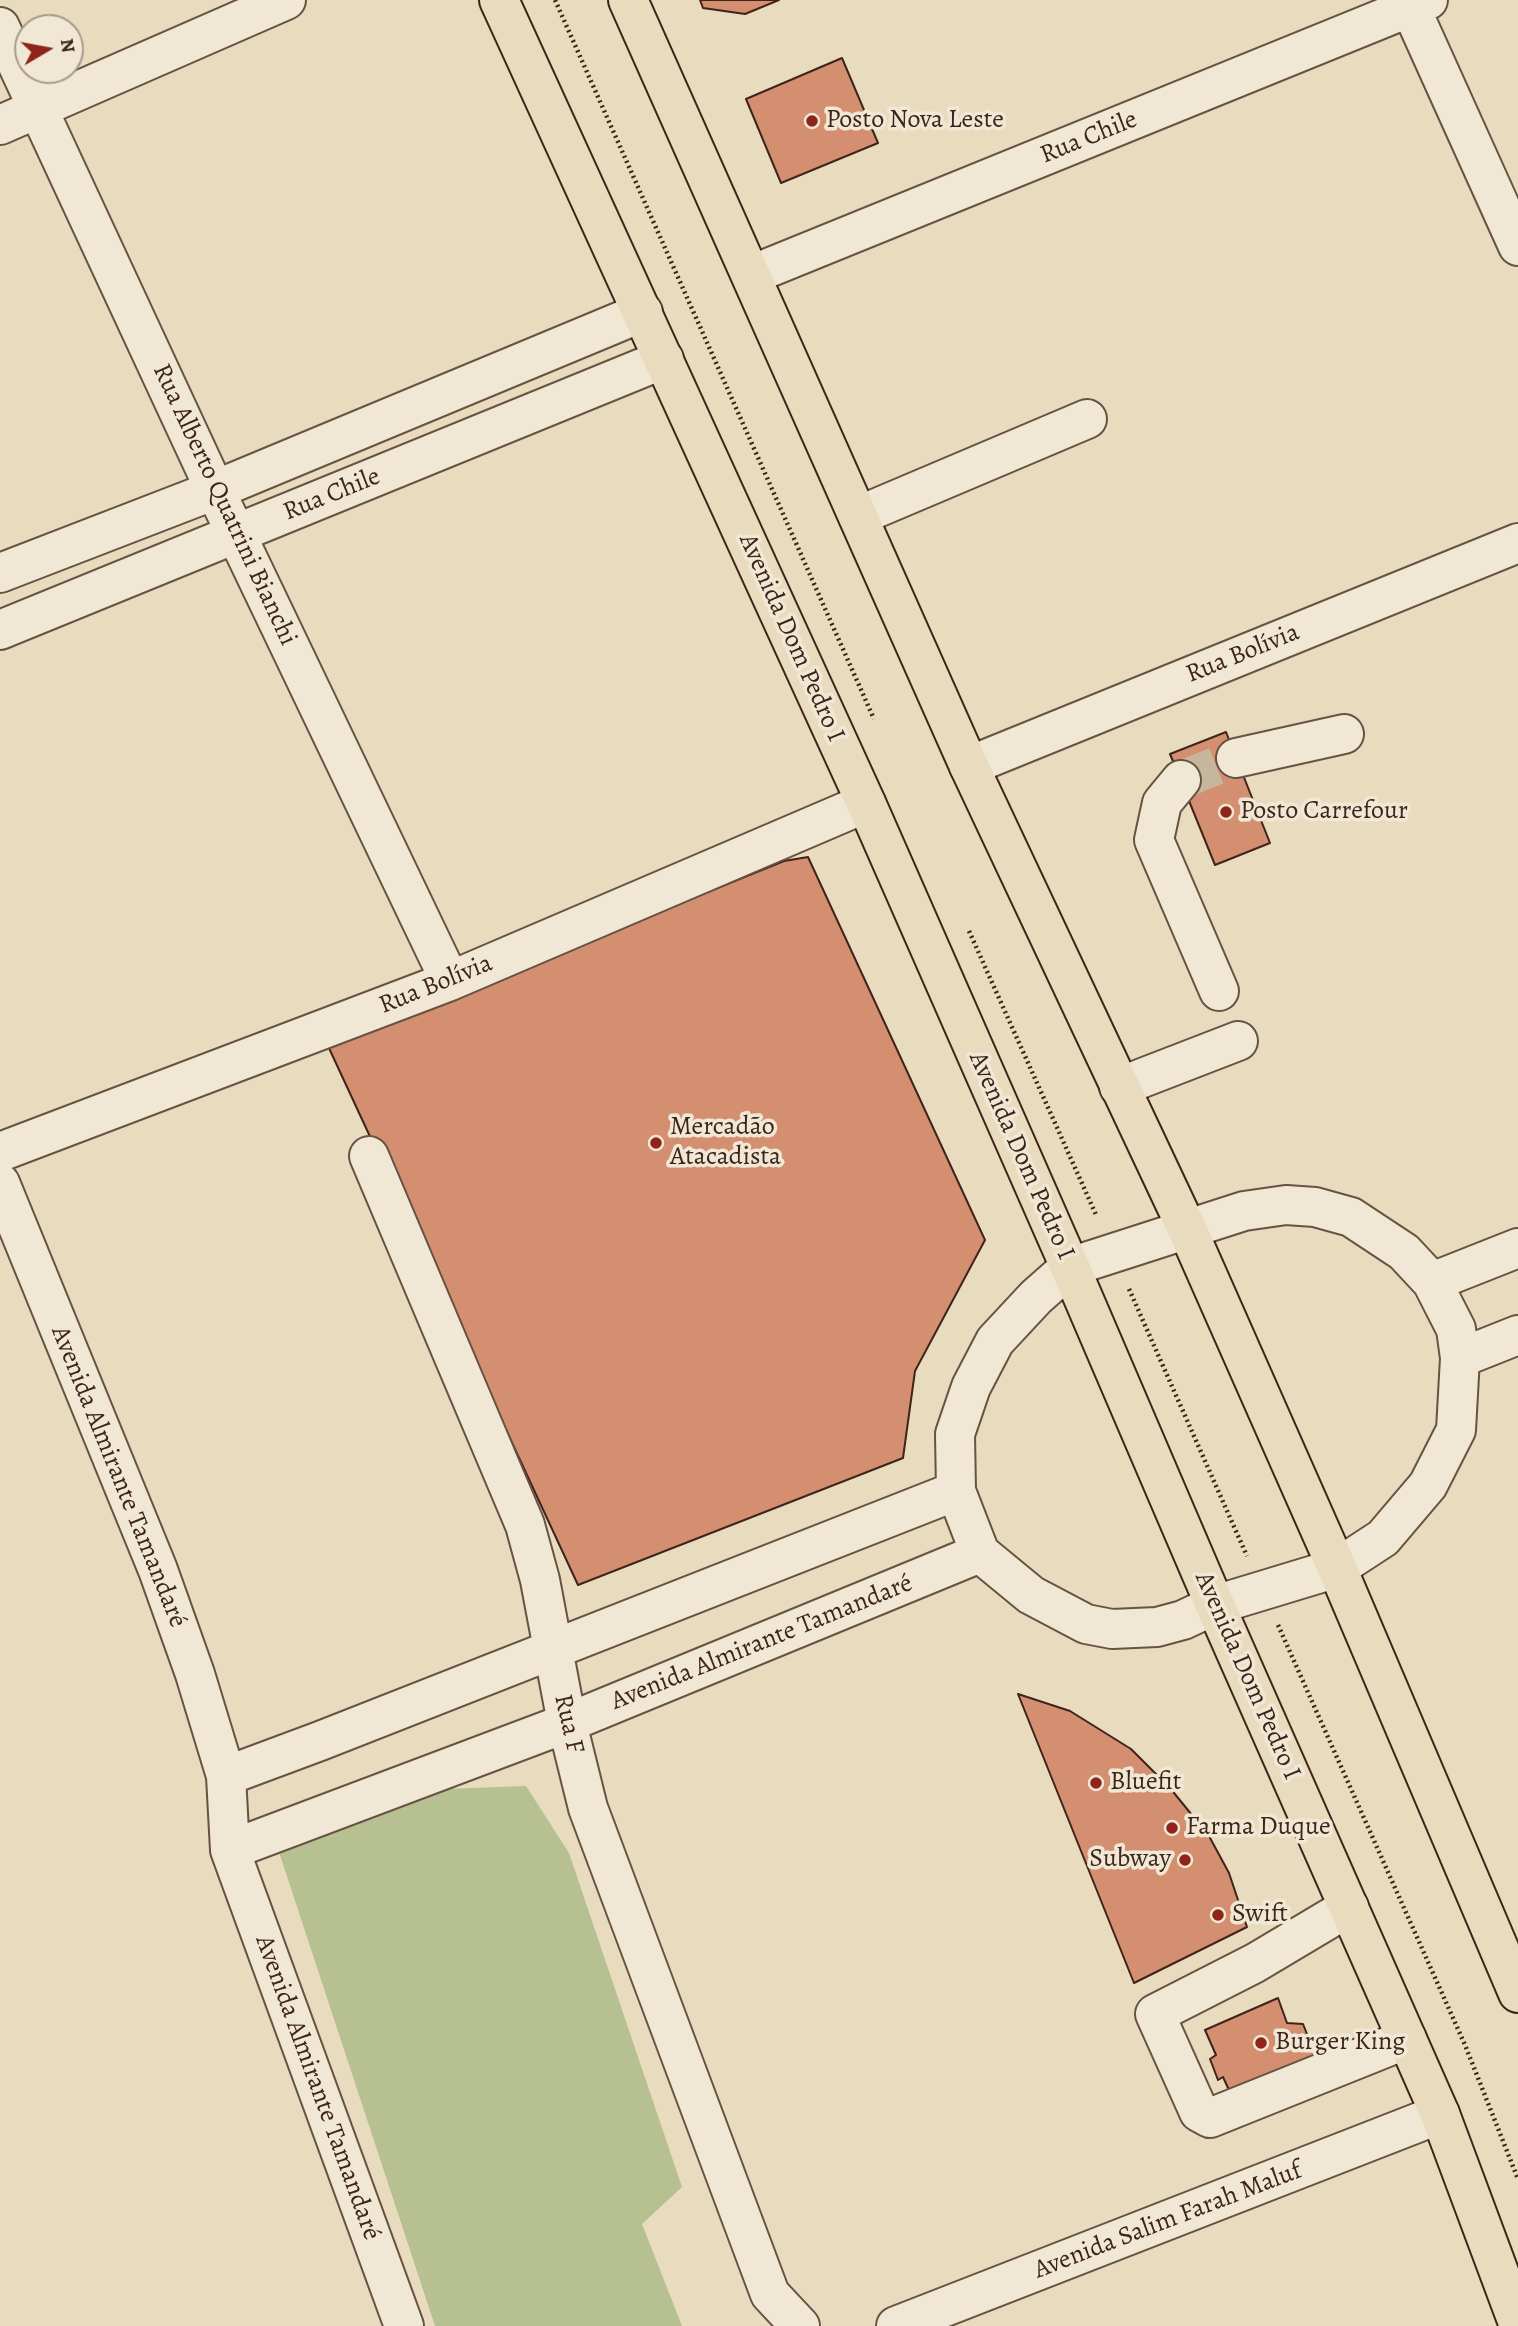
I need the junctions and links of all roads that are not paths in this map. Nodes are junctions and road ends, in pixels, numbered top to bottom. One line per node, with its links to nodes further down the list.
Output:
1 (286, 0): 6 (street)
2 (499, 0): 10 (main road, Avenida Dom Pedro I)
3 (628, 0): 9 (main road)
4 (1415, 2): 8 (street); 9 (street, Rua Chile)
5 (0, 27): 6 (street, Rua Alberto Quatrini Bianchi)
6 (38, 108): 7 (street); 13 (street, Rua Alberto Quatrini Bianchi)
7 (0, 125)
8 (1518, 246)
9 (751, 275): 14 (main road)
10 (643, 312): 11 (main road, Avenida Dom Pedro I); 13 (street, Rua Chile)
11 (664, 359): 15 (street, Rua Chile); 23 (main road, Avenida Dom Pedro I)
12 (1087, 419): 14 (street)
13 (215, 490): 15 (street, Rua Alberto Quatrini Bianchi); 17 (street, Rua Chile)
14 (858, 516): 21 (main road)
15 (237, 534): 18 (street, Rua Chile); 24 (street, Rua Alberto Quatrini Bianchi)
16 (1518, 543): 21 (street, Rua Bolívia)
17 (0, 573)
18 (0, 630)
19 (1344, 734): 20 (street)
20 (1237, 758)
21 (969, 766): 27 (main road)
22 (1181, 780): 25 (street)
23 (866, 803): 24 (street, Rua Bolívia); 33 (main road, Avenida Dom Pedro I)
24 (450, 981): 28 (street, Rua Bolívia)
25 (1219, 990)
26 (1238, 1041): 27 (street)
27 (1119, 1087): 31 (main road)
28 (0, 1152)
29 (369, 1156): 41 (street, Rua F)
30 (0, 1183): 43 (street, Avenida Almirante Tamandaré)
31 (1188, 1231): 33 (street); 34 (street); 39 (main road)
32 (1518, 1248): 34 (street)
33 (1070, 1268): 37 (street); 40 (main road, Avenida Dom Pedro I)
34 (1432, 1282): 36 (street)
35 (1518, 1335): 36 (street)
36 (1460, 1358): 39 (street)
37 (956, 1491): 38 (street); 41 (street)
38 (980, 1553): 40 (street); 42 (street, Avenida Almirante Tamandaré)
39 (1337, 1568): 40 (street); 46 (main road)
40 (1215, 1605): 45 (main road, Avenida Dom Pedro I)
41 (552, 1649): 42 (street, Rua F); 43 (street)
42 (567, 1723): 44 (street, Avenida Almirante Tamandaré); 49 (street, Rua F)
43 (226, 1776): 44 (street, Avenida Almirante Tamandaré)
44 (230, 1850): 51 (street, Avenida Almirante Tamandaré)
45 (1349, 1907): 47 (main road, Avenida Dom Pedro I); 47 (street)
46 (1518, 1993)
47 (1407, 2039): 48 (main road, Avenida Dom Pedro I)
48 (1440, 2114): 50 (main road, Avenida Dom Pedro I); 53 (street, Avenida Salim Farah Maluf)
49 (766, 2310): 52 (street)
50 (1518, 2323)
51 (404, 2326)
52 (800, 2326)
53 (896, 2326)

